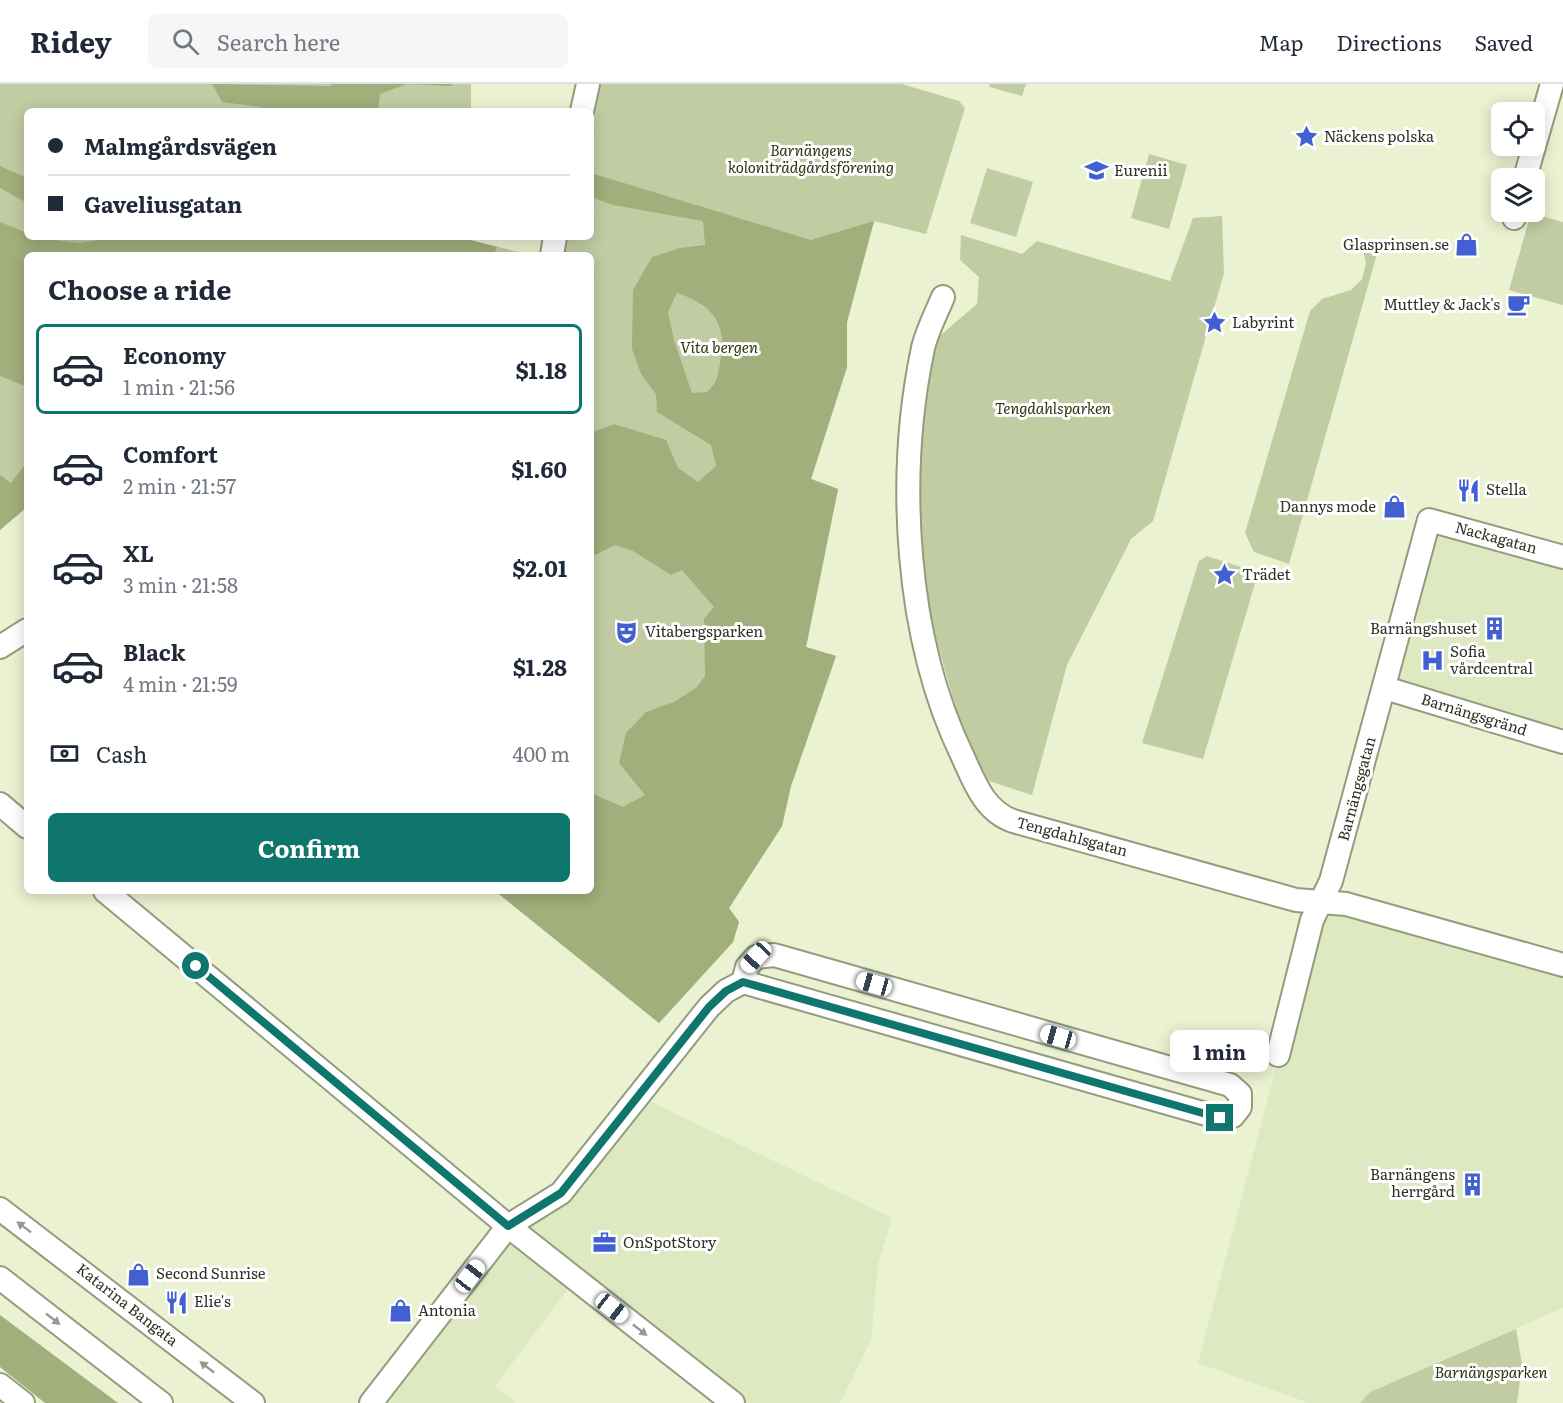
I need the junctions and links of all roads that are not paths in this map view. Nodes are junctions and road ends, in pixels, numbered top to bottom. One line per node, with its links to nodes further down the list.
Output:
1 (588, 84): 3 (street)
2 (1552, 84): 4 (street)
3 (583, 108)
4 (1528, 168)
5 (943, 297): 15 (street, Tengdahlsgatan)
6 (1429, 520): 7 (street, Nackagatan); 10 (street, Barnängsgatan)
7 (1563, 556)
8 (24, 632): 9 (street)
9 (0, 647)
10 (1385, 688): 11 (street, Barnängsgränd); 15 (street, Barnängsgatan)
11 (1563, 742)
12 (0, 804): 13 (street)
13 (24, 824)
14 (109, 894): 22 (street)
15 (1321, 901): 16 (street, Tengdahlsgatan); 20 (street, Barnängsgatan)
16 (1563, 965)
17 (743, 982): 18 (street); 19 (street); 22 (street)
18 (977, 1014): 19 (street); 19 (street)
19 (966, 1047)
20 (1278, 1055)
21 (0, 1209): 27 (street, Katarina Bangata, one-way to 21)
22 (508, 1226): 28 (street); 29 (street, one-way to 29)
23 (0, 1278): 26 (street, one-way to 26)
24 (0, 1385): 25 (street)
25 (23, 1403)
26 (161, 1403)
27 (253, 1403)
28 (371, 1403)
29 (733, 1403)

